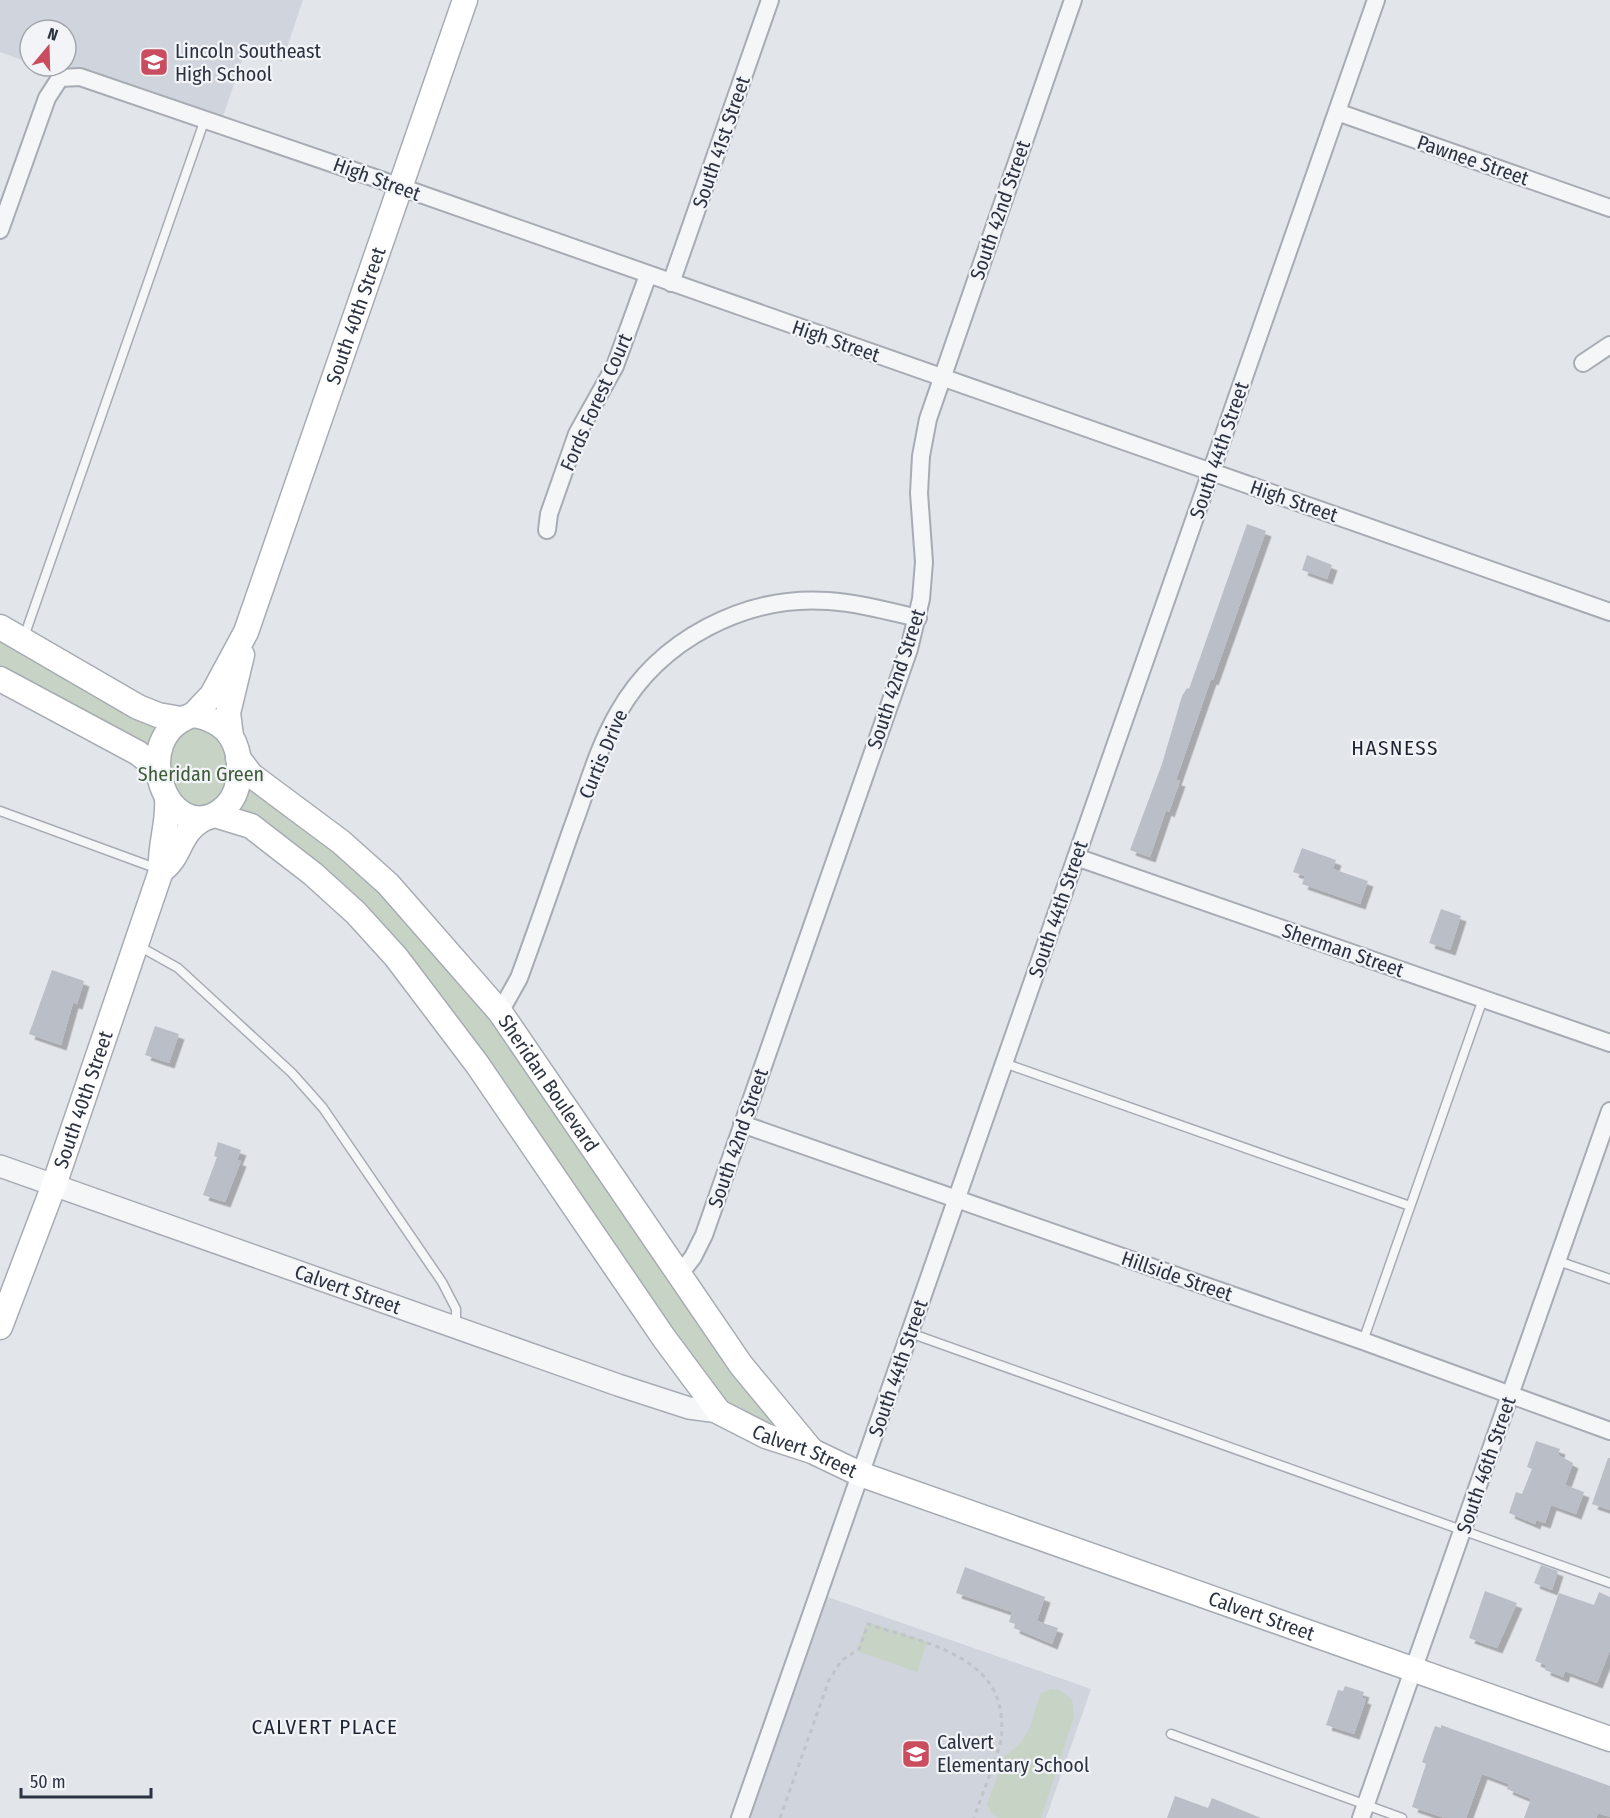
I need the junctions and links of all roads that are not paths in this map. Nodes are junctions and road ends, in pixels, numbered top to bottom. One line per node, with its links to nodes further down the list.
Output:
1 (465, 0): 7 (main road, South 40th Street)
2 (770, 0): 11 (street, South 41st Street)
3 (1073, 0): 14 (street, South 42nd Street)
4 (1376, 0): 5 (street, South 44th Street)
5 (1337, 112): 8 (street, Pawnee Street); 15 (street, South 44th Street)
6 (205, 119): 7 (street, High Street); 9 (street, High Street); 21 (lane)
7 (400, 187): 10 (street, High Street); 20 (main road, South 40th Street)
8 (1610, 208)
9 (0, 230)
10 (648, 275): 11 (street, High Street); 16 (street, Fords Forest Court)
11 (671, 283): 14 (street, High Street)
12 (1610, 345): 13 (street)
13 (1583, 363)
14 (941, 378): 15 (street, High Street); 18 (street, South 42nd Street)
15 (1211, 472): 17 (street, High Street); 29 (street, South 44th Street)
16 (547, 530)
17 (1610, 612)
18 (918, 618): 33 (street, Curtis Drive); 37 (street, South 42nd Street)
19 (0, 627): 21 (main road)
20 (246, 632): 23 (main road, South 40th Street); 24 (main road, South 40th Street)
21 (23, 640): 23 (main road)
22 (0, 679): 25 (main road)
23 (187, 717): 24 (main road); 25 (main road)
24 (235, 747): 28 (main road); 33 (main road, Sheridan Boulevard)
25 (158, 769): 26 (main road)
26 (167, 799): 28 (main road); 30 (main road, South 40th Street)
27 (0, 811): 30 (lane)
28 (210, 816): 30 (main road, South 40th Street); 50 (main road)
29 (1076, 857): 32 (street, Sherman Street); 35 (street, South 44th Street)
30 (161, 871): 31 (main road, South 40th Street)
31 (137, 945): 39 (main road, South 40th Street); 46 (lane)
32 (1483, 999): 34 (street, Sherman Street); 41 (lane)
33 (500, 1012): 43 (main road, Sheridan Boulevard)
34 (1610, 1043)
35 (1004, 1063): 40 (street, South 44th Street); 41 (lane)
36 (1610, 1111): 42 (street, South 46th Street)
37 (742, 1124): 40 (street, Hillside Street); 43 (street, South 42nd Street)
38 (0, 1166): 39 (street, Calvert Street)
39 (54, 1185): 45 (main road, South 40th Street); 46 (street, Calvert Street)
40 (956, 1199): 47 (street, South 44th Street); 48 (street, Hillside Street)
41 (1410, 1206): 48 (lane)
42 (1558, 1261): 44 (lane); 49 (street, South 46th Street)
43 (679, 1275): 52 (main road, Sheridan Boulevard)
44 (1610, 1279)
45 (0, 1327)
46 (456, 1329): 50 (street, Calvert Street)
47 (910, 1333): 53 (street, South 44th Street); 54 (lane)
48 (1363, 1341): 49 (street, Hillside Street)
49 (1510, 1396): 51 (street, Hillside Street); 54 (street, South 46th Street)
50 (719, 1412): 52 (main road, Calvert Street)
51 (1610, 1431)
52 (812, 1451): 53 (main road, Calvert Street)
53 (861, 1474): 56 (main road, Calvert Street); 60 (street, South 44th Street)
54 (1463, 1531): 55 (lane); 56 (street, South 46th Street)
55 (1610, 1583)
56 (1413, 1670): 58 (main road, Calvert Street); 59 (street, South 46th Street)
57 (1171, 1734): 59 (lane)
58 (1610, 1739)
59 (1363, 1812): 61 (lane)
60 (740, 1818)
61 (1402, 1818)

